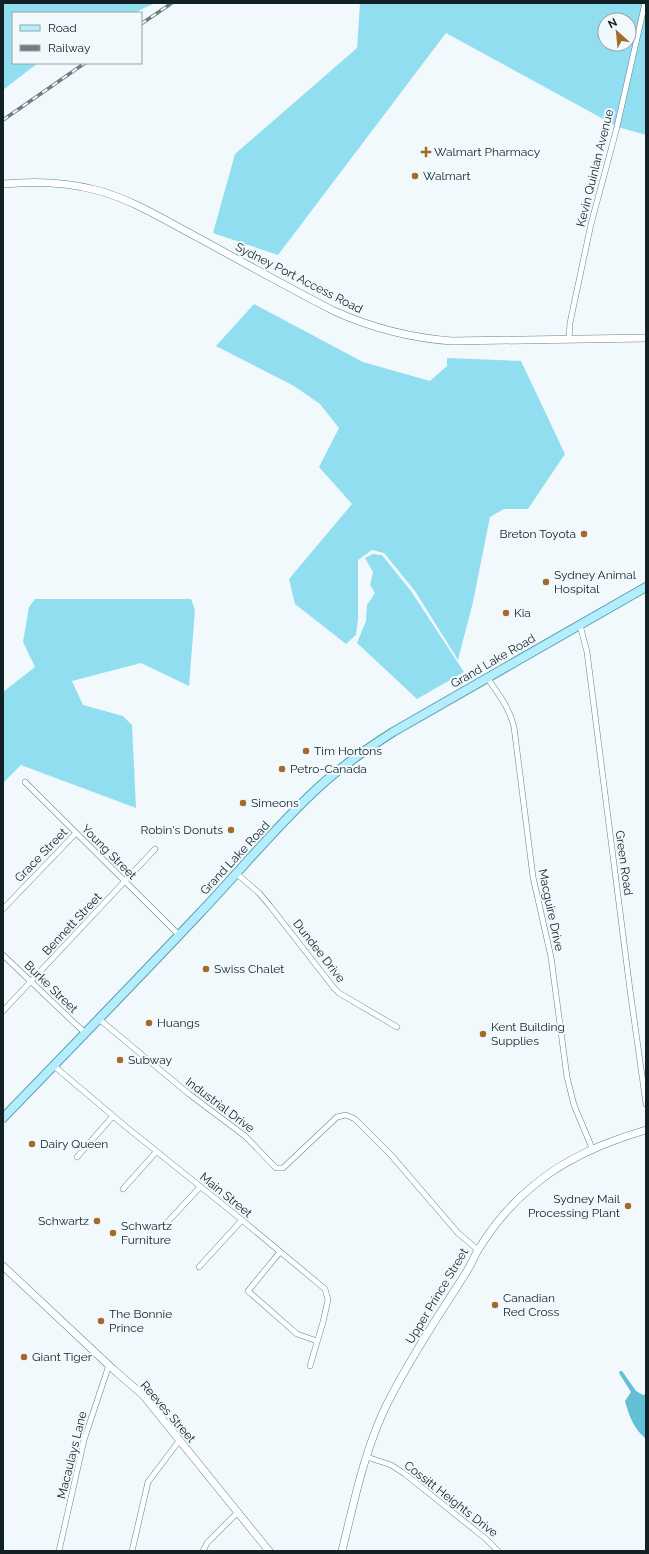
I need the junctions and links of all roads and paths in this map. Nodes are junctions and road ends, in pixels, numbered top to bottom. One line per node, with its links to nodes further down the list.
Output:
1 (645, 3): 4 (street, Kevin Quinlan Avenue)
2 (3, 184): 4 (street, Sydney Port Access Road)
3 (646, 338): 4 (street, Sydney Port Access Road)
4 (568, 339)
5 (646, 587): 6 (main road, Grand Lake Road)
6 (580, 625): 7 (main road, Grand Lake Road); 22 (street, Green Road)
7 (488, 679): 11 (main road, Grand Lake Road); 26 (street, Macguire Drive)
8 (25, 782): 9 (street, Young Street)
9 (76, 833): 12 (street, Young Street); 13 (street, Grace Street)
10 (155, 849): 12 (street, Bennett Street)
11 (237, 874): 14 (main road, Grand Lake Road); 19 (street, Dundee Drive)
12 (125, 881): 14 (street, Young Street); 16 (street, Bennett Street)
13 (3, 909)
14 (179, 935): 18 (main road, Grand Lake Road)
15 (3, 955): 16 (street, Burke Street)
16 (31, 982): 17 (street, Bennett Street); 20 (street, Burke Street)
17 (3, 1011)
18 (99, 1019): 20 (main road, Grand Lake Road); 33 (street, Industrial Drive)
19 (397, 1027)
20 (85, 1033): 21 (main road, Grand Lake Road)
21 (54, 1066): 23 (street, Main Street); 24 (main road, Grand Lake Road)
22 (646, 1104)
23 (112, 1116): 27 (street, Main Street); 28 (street)
24 (3, 1118)
25 (646, 1130): 26 (street, Upper Prince Street)
26 (592, 1148): 33 (street, Upper Prince Street)
27 (156, 1152): 29 (street, Main Street); 30 (street)
28 (77, 1157)
29 (200, 1187): 31 (street, Main Street); 32 (street)
30 (123, 1189)
31 (242, 1220): 34 (street, Main Street); 36 (street)
32 (163, 1227)
33 (478, 1250): 41 (street, Upper Prince Street)
34 (280, 1252): 37 (street, Main Street); 37 (street)
35 (3, 1266): 38 (street, Reeves Street)
36 (198, 1267)
37 (317, 1341): 39 (street, Main Street)
38 (109, 1365): 40 (street, Reeves Street); 43 (street, Macaulays Lane)
39 (310, 1366)
40 (179, 1441): 42 (street, Reeves Street); 44 (street)
41 (367, 1457): 47 (street, Upper Prince Street); 48 (street, Cossitt Heights Drive)
42 (238, 1512): 45 (street); 46 (street, Reeves Street)
43 (59, 1551)
44 (132, 1551)
45 (203, 1551)
46 (269, 1551)
47 (342, 1551)
48 (498, 1551)

